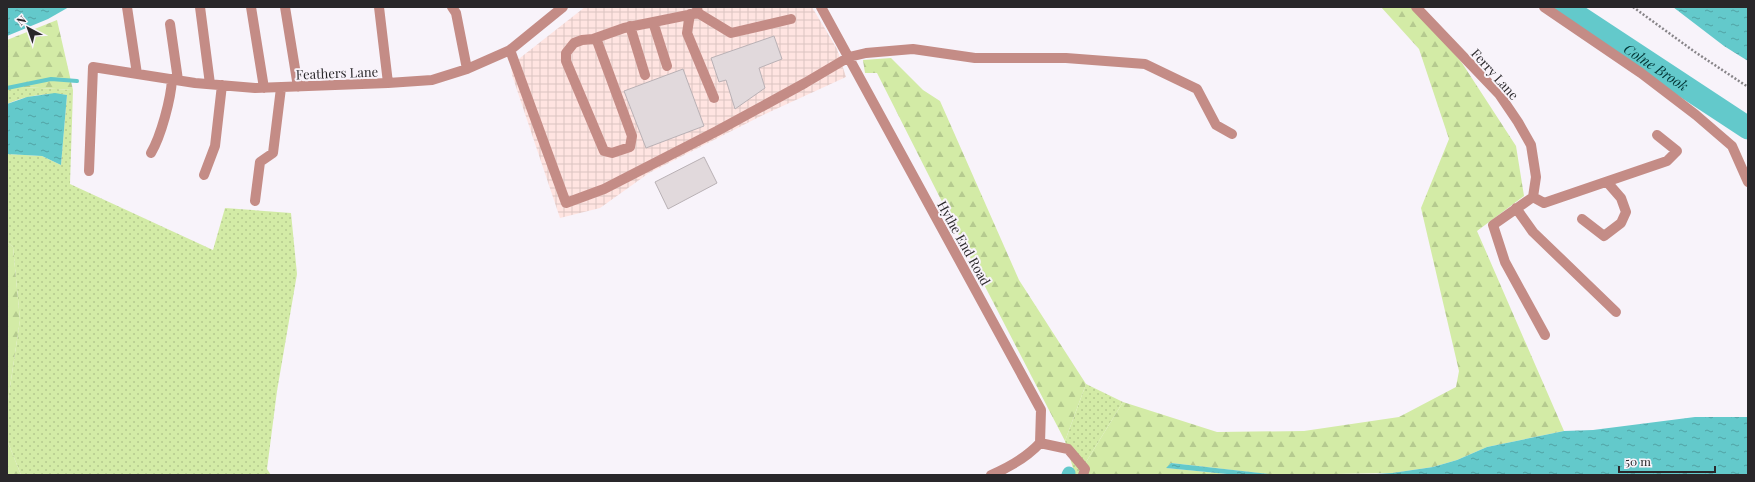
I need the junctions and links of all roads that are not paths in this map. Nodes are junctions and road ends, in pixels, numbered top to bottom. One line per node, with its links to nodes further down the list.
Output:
1 (127, 7): 21 (street)
2 (200, 7): 25 (street)
3 (251, 7): 28 (street)
4 (284, 7): 27 (street)
5 (379, 7): 24 (street)
6 (452, 7): 20 (street)
7 (563, 7): 17 (street, Feathers Lane)
8 (821, 7): 18 (street, Hythe End Road)
9 (1416, 7): 38 (street, Ferry Lane)
10 (1544, 7): 37 (street)
11 (695, 11): 12 (street); 13 (street); 30 (street)
12 (791, 18)
13 (653, 22): 15 (street); 19 (street)
14 (170, 24): 23 (street)
15 (630, 26): 16 (street); 22 (street)
16 (596, 38): 16 (street)
17 (510, 50): 18 (street); 20 (street, Feathers Lane)
18 (849, 57): 31 (street); 44 (street, Hythe End Road)
19 (667, 66)
20 (467, 69): 24 (street, Feathers Lane)
21 (137, 74): 23 (street, Feathers Lane); 34 (street, Feathers Lane)
22 (645, 75)
23 (175, 80): 25 (street, Feathers Lane); 33 (street)
24 (388, 83): 27 (street, Feathers Lane)
25 (210, 84): 26 (street, Feathers Lane)
26 (222, 86): 28 (street, Feathers Lane); 35 (street)
27 (298, 87): 29 (street, Feathers Lane)
28 (264, 88): 29 (street, Feathers Lane)
29 (281, 88): 39 (street)
30 (714, 98)
31 (1232, 134)
32 (1657, 135): 36 (street)
33 (151, 153)
34 (89, 171)
35 (204, 174)
36 (1607, 182): 38 (street); 41 (street)
37 (1748, 182)
38 (1533, 197): 40 (street)
39 (255, 201)
40 (1516, 208): 42 (street); 43 (street)
41 (1582, 219)
42 (1616, 312)
43 (1545, 335)
44 (1040, 443): 45 (street); 46 (street)
45 (991, 475)
46 (1083, 475)

